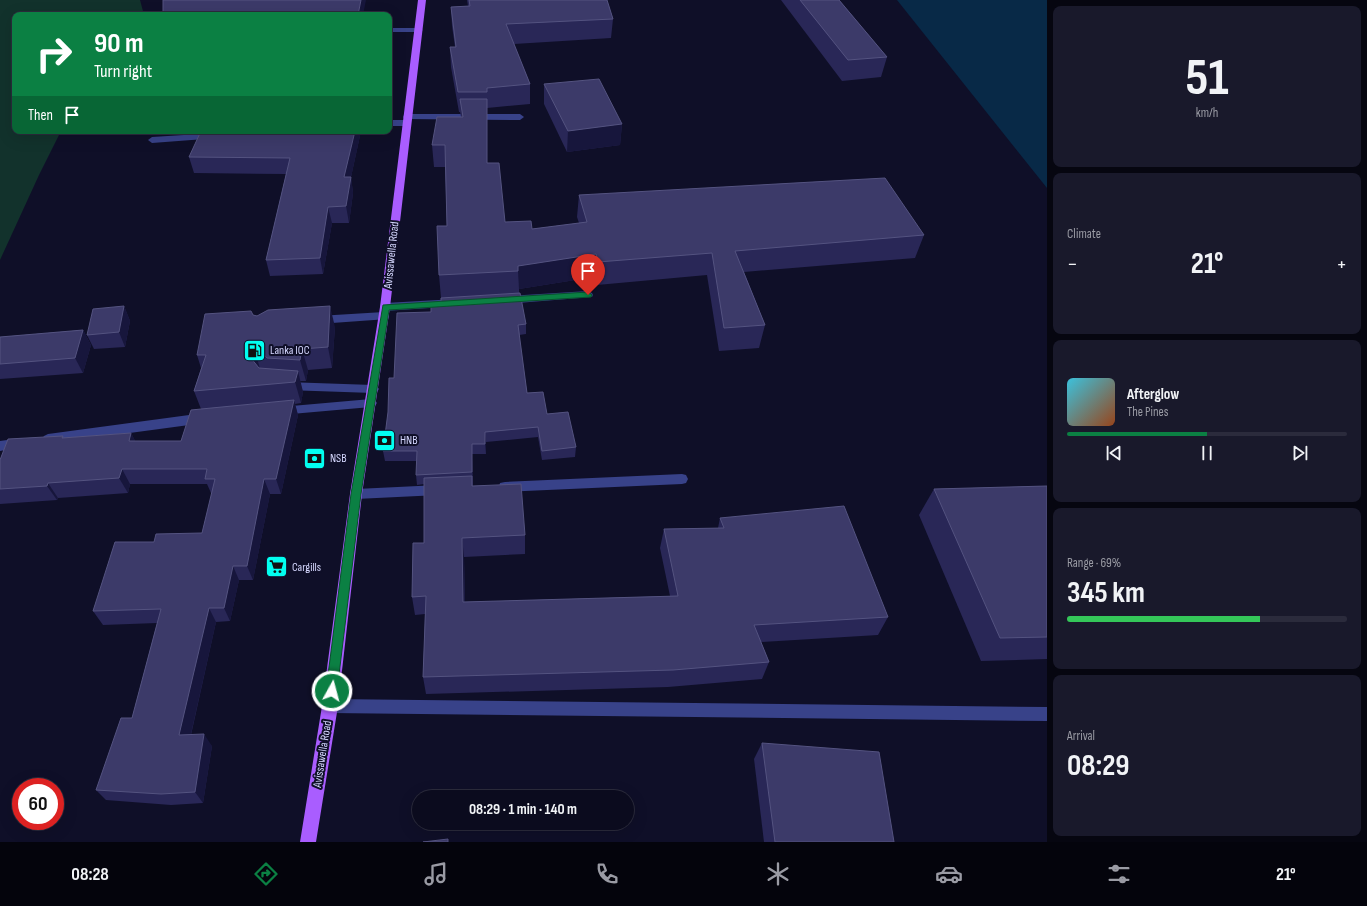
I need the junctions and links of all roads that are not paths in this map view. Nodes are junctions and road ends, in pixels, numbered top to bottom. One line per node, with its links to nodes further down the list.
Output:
1 (422, 0): 3 (main road, Avissawella Road)
2 (392, 30): 3 (street)
3 (419, 30): 5 (main road, Avissawella Road)
4 (520, 117): 5 (street)
5 (406, 120): 6 (street); 12 (main road, Avissawella Road)
6 (392, 122)
7 (227, 135): 8 (street)
8 (152, 140)
9 (588, 295): 10 (street)
10 (495, 301)
11 (463, 303): 12 (street)
12 (385, 312): 13 (street); 15 (main road, Avissawella Road)
13 (308, 321)
14 (278, 385): 15 (street)
15 (373, 389): 16 (main road, Avissawella Road)
16 (371, 403): 17 (street); 23 (main road, Avissawella Road)
17 (268, 412)
18 (213, 417): 19 (street)
19 (0, 446)
20 (682, 478): 21 (street)
21 (491, 488)
22 (451, 490): 23 (street)
23 (356, 494): 24 (main road, Avissawella Road)
24 (330, 706): 25 (street); 26 (main road, Avissawella Road)
25 (1047, 714)
26 (308, 842)

